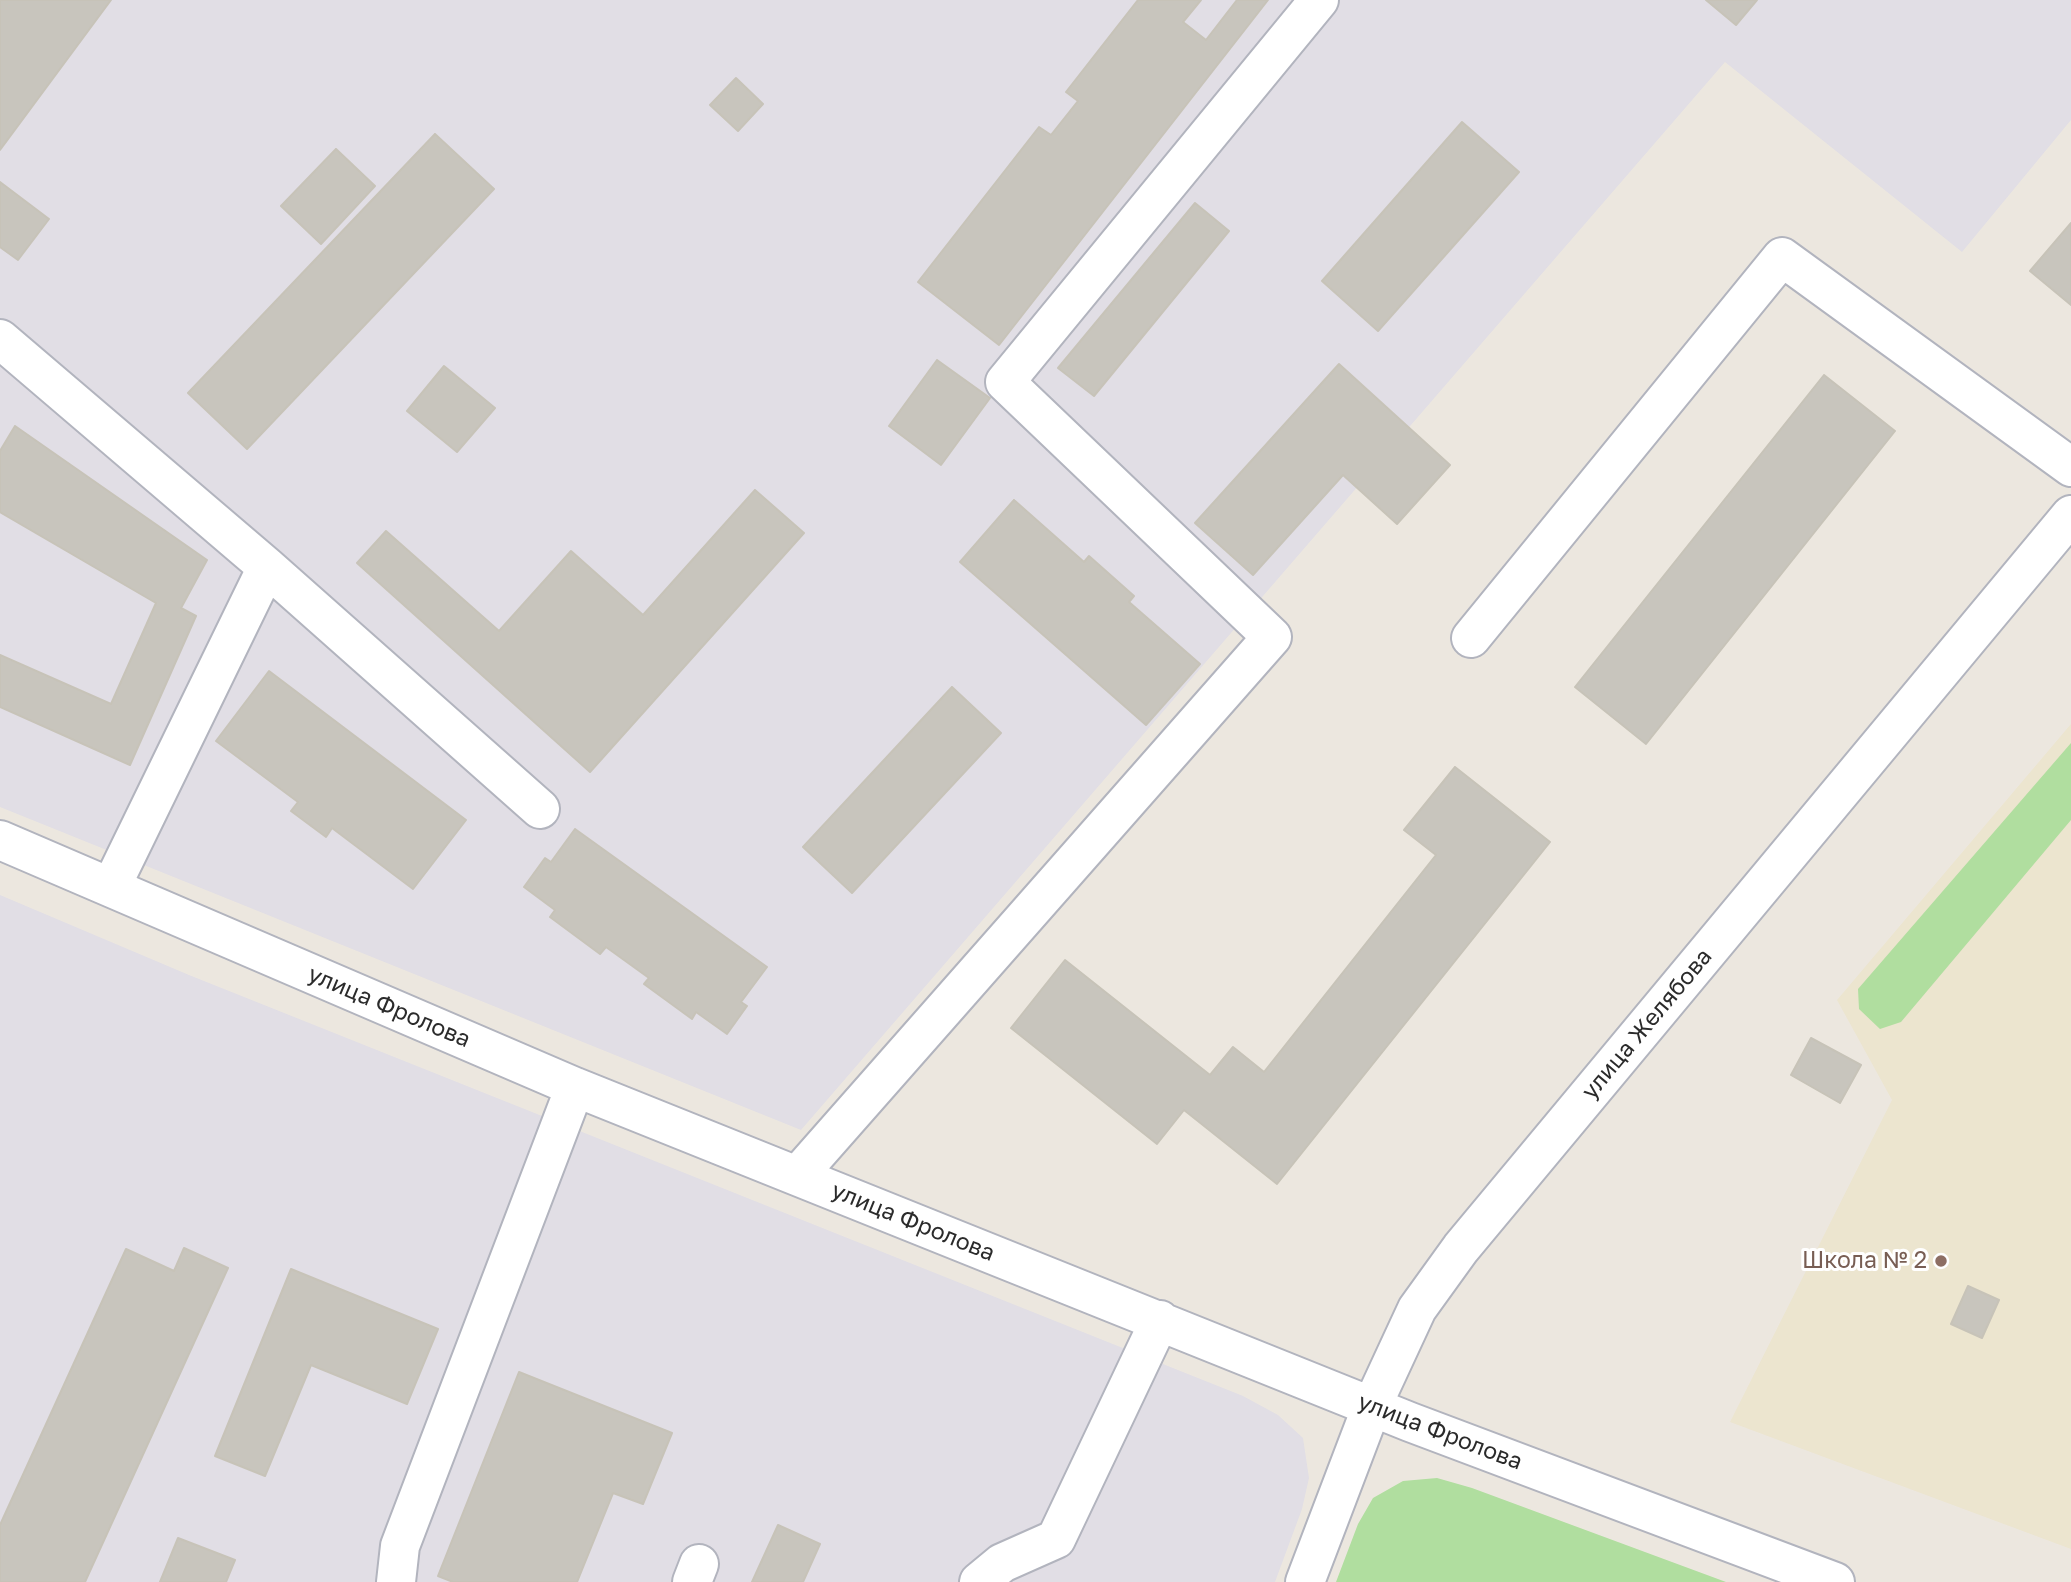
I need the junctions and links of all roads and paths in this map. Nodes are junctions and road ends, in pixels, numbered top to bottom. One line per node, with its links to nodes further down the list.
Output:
1 (1319, 0): 11 (street)
2 (0, 339): 5 (street)
3 (2071, 467): 6 (street)
4 (2071, 515): 13 (street, улица Желябова)
5 (267, 568): 7 (street); 9 (street)
6 (1471, 638)
7 (540, 809)
8 (0, 841): 9 (street, улица Фролова)
9 (111, 887): 10 (street, улица Фролова)
10 (575, 1087): 11 (street, улица Фролова); 14 (street)
11 (798, 1175): 12 (street, улица Фролова)
12 (1160, 1320): 13 (street, улица Фролова); 15 (street)
13 (1372, 1406): 16 (street, улица Желябова); 17 (street, улица Фролова)
14 (396, 1582)
15 (979, 1582)
16 (1305, 1582)
17 (1835, 1582)

